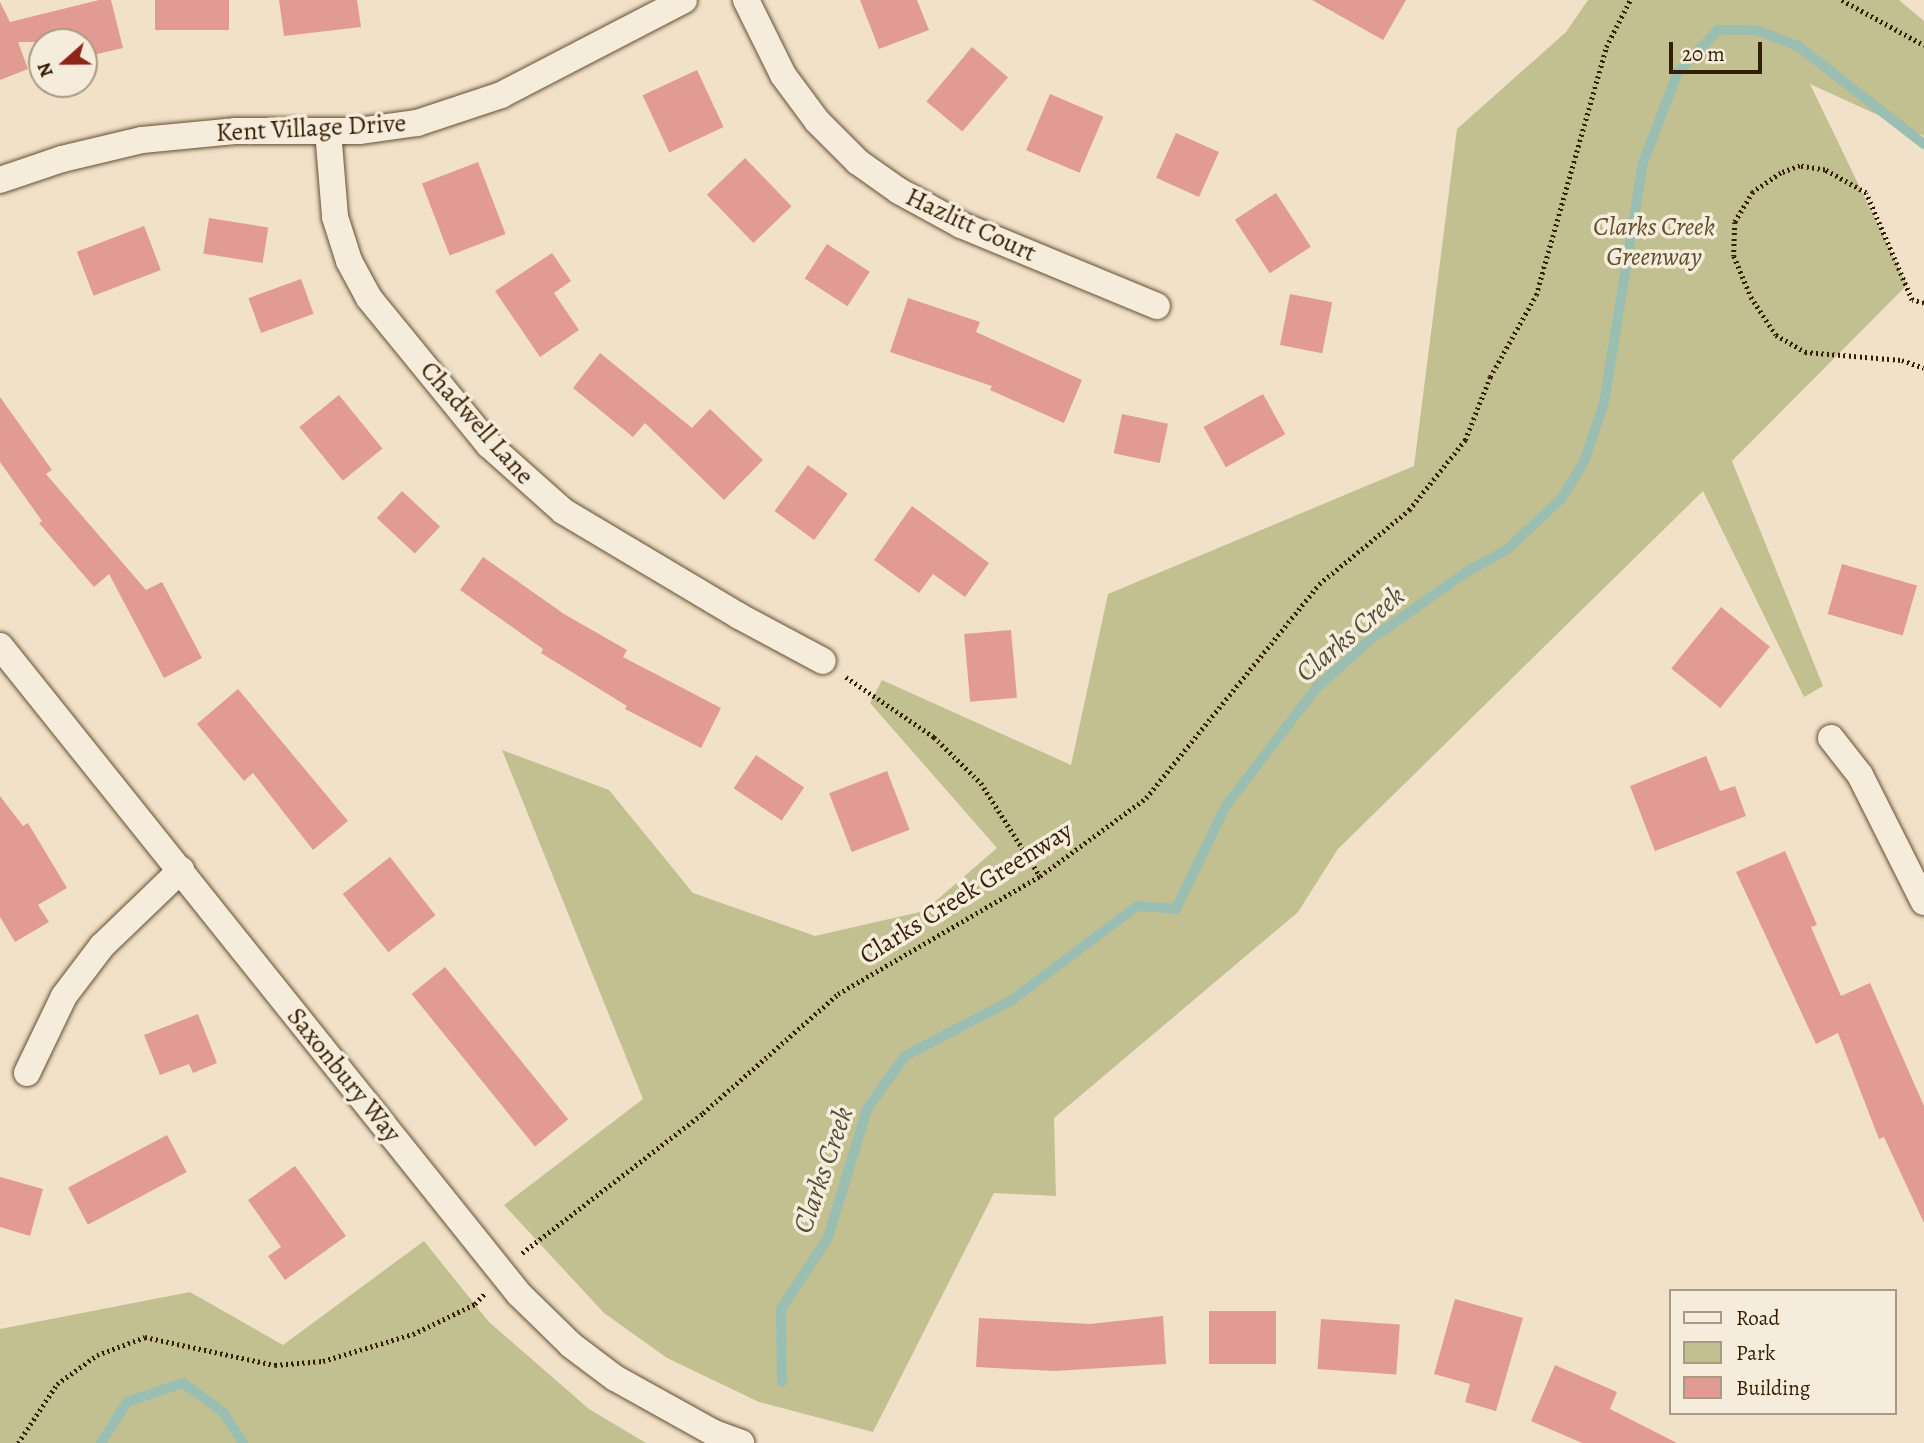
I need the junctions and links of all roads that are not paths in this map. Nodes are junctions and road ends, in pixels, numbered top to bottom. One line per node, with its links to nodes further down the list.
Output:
1 (684, 0): 3 (street, Kent Village Drive)
2 (746, 0): 5 (street, Hazlitt Court)
3 (328, 131): 4 (street, Kent Village Drive); 7 (street, Chadwell Lane)
4 (0, 180)
5 (1157, 306)
6 (0, 646): 9 (street, Saxonbury Way)
7 (823, 661)
8 (1831, 738): 10 (street)
9 (181, 870): 12 (street); 13 (street, Saxonbury Way)
10 (1917, 870): 11 (street)
11 (1924, 902)
12 (27, 1073)
13 (741, 1443)

